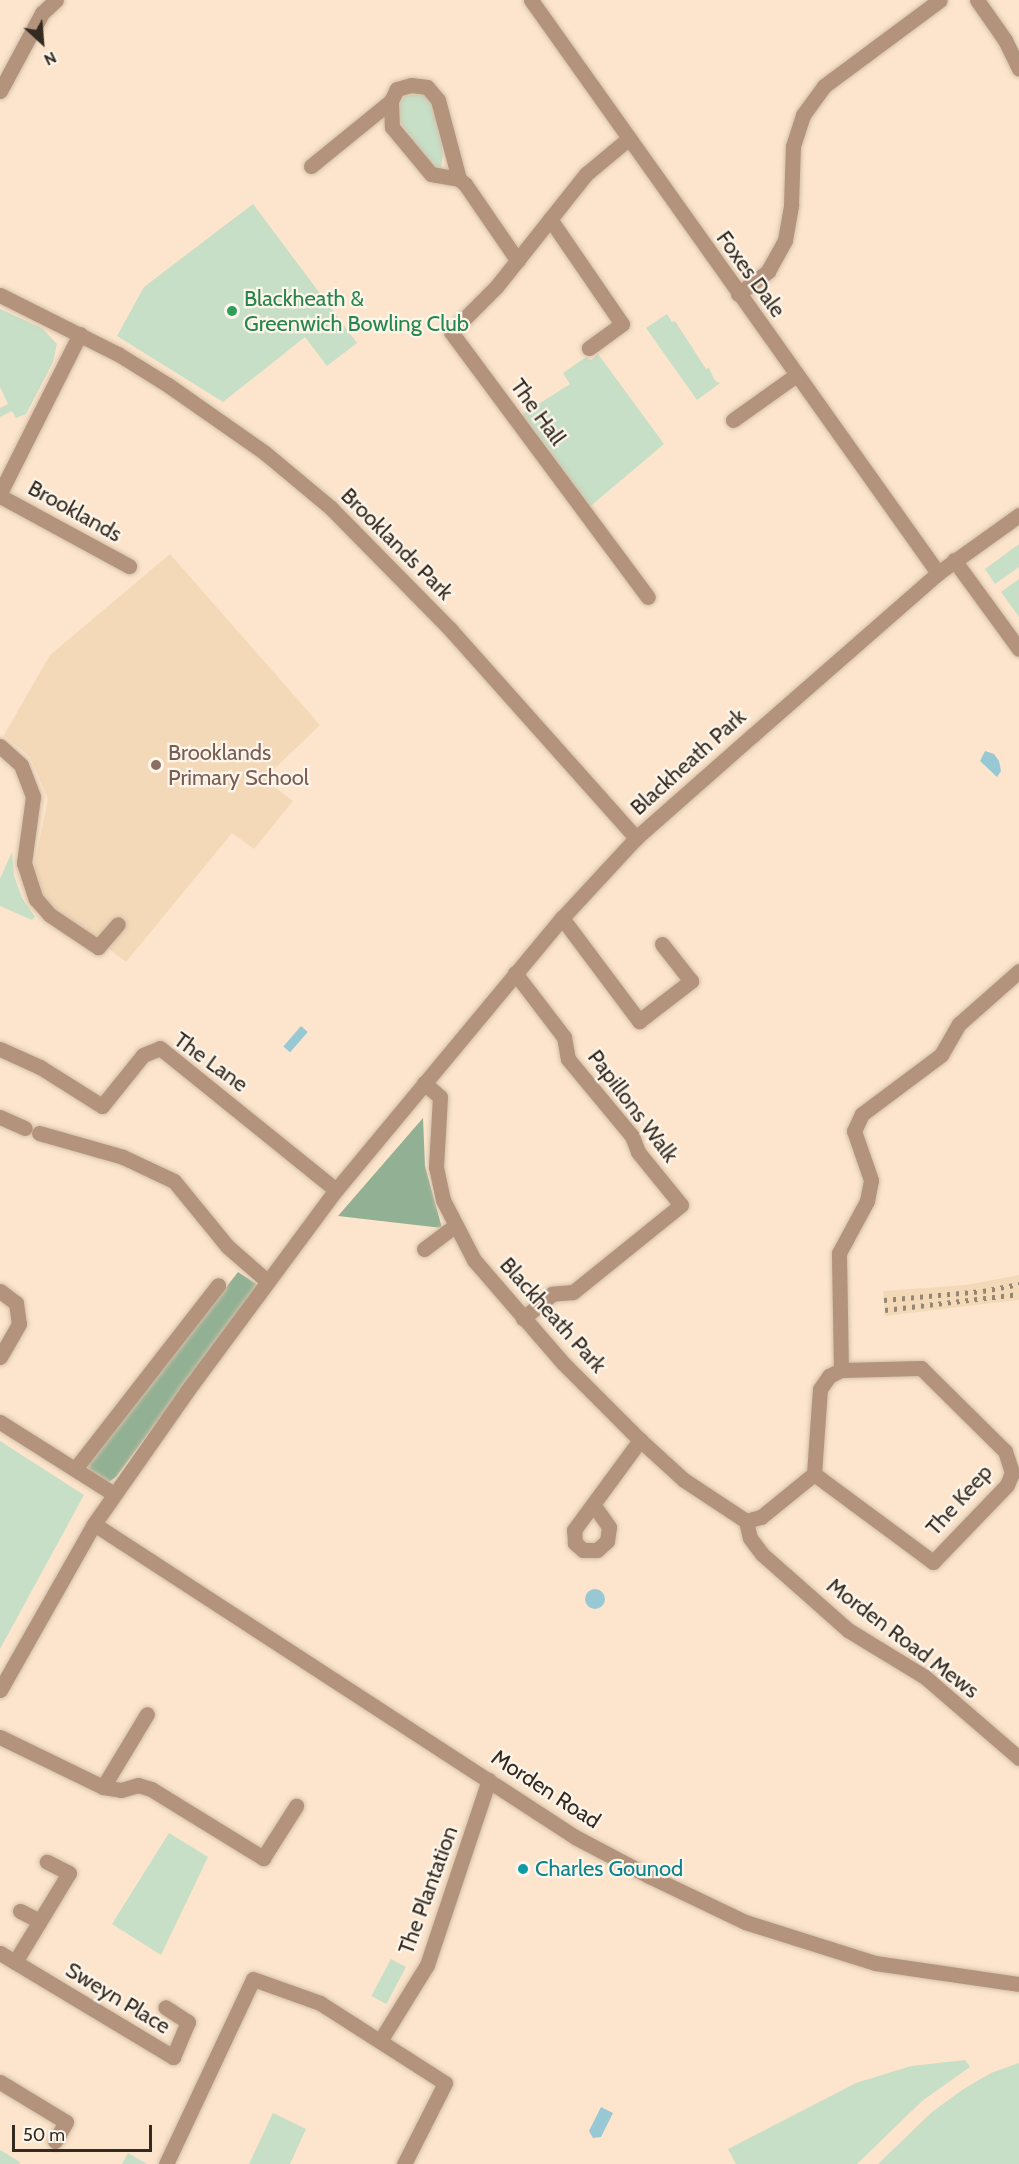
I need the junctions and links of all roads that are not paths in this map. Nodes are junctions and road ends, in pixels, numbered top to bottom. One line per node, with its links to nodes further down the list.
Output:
1 (56, 0): 6 (street)
2 (531, 0): 8 (street, Foxes Dale)
3 (940, 0): 13 (street)
4 (977, 0): 5 (street)
5 (1019, 69)
6 (0, 92)
7 (391, 101): 9 (street); 10 (street); 10 (street)
8 (628, 139): 11 (street, The Hall); 13 (street, Foxes Dale)
9 (310, 166)
10 (459, 179): 12 (street)
11 (550, 219): 12 (street, The Hall); 16 (street)
12 (518, 261): 24 (street, The Hall)
13 (738, 294): 17 (street, Foxes Dale)
14 (0, 295): 15 (street, Brooklands Park)
15 (80, 334): 19 (street); 27 (street, Brooklands Park)
16 (589, 348)
17 (796, 375): 18 (street); 23 (street, Foxes Dale)
18 (733, 420)
19 (0, 494): 22 (street, Brooklands)
20 (1019, 515): 21 (street, Blackheath Park)
21 (954, 560): 23 (street, Blackheath Park); 25 (street)
22 (129, 566)
23 (938, 573): 27 (street, Blackheath Park)
24 (648, 597)
25 (1019, 649)
26 (0, 746): 29 (street)
27 (636, 838): 28 (street, Blackheath Park)
28 (562, 918): 30 (street); 32 (street, Blackheath Park)
29 (118, 924)
30 (662, 944)
31 (1019, 971): 44 (street)
32 (515, 973): 34 (street, Blackheath Park); 42 (street, Papillons Walk)
33 (0, 1049): 36 (street, The Lane)
34 (424, 1083): 36 (street, Blackheath Park); 37 (street, Blackheath Park)
35 (0, 1117): 39 (street)
36 (336, 1190): 39 (street, Blackheath Park)
37 (454, 1226): 38 (street); 42 (street, Blackheath Park)
38 (424, 1250)
39 (267, 1281): 49 (street, Blackheath Park)
40 (218, 1285): 47 (street)
41 (0, 1291): 43 (street)
42 (523, 1318): 46 (street, Blackheath Park)
43 (0, 1357)
44 (841, 1370): 48 (street); 48 (street, The Keep)
45 (0, 1422): 47 (street)
46 (640, 1440): 50 (street); 51 (street, Blackheath Park)
47 (75, 1469): 49 (street)
48 (814, 1474): 51 (street)
49 (114, 1494): 52 (street, Blackheath Park)
50 (593, 1504)
51 (746, 1521): 56 (street, Morden Road Mews)
52 (94, 1524): 53 (street, Blackheath Park); 57 (street, Morden Road)
53 (0, 1690)
54 (147, 1714): 58 (street)
55 (0, 1737): 58 (street)
56 (1019, 1758)
57 (489, 1780): 65 (street, Morden Road); 67 (street, The Plantation)
58 (103, 1787): 59 (street)
59 (296, 1806)
60 (47, 1862): 62 (street)
61 (20, 1911): 62 (street)
62 (40, 1921): 64 (street)
63 (0, 1953): 64 (street, Sweyn Place)
64 (15, 1962): 66 (street, Sweyn Place)
65 (1019, 1984)
66 (165, 2007)
67 (380, 2041): 70 (street); 71 (street)
68 (0, 2082): 69 (street)
69 (55, 2141)
70 (166, 2164)
71 (404, 2164)

